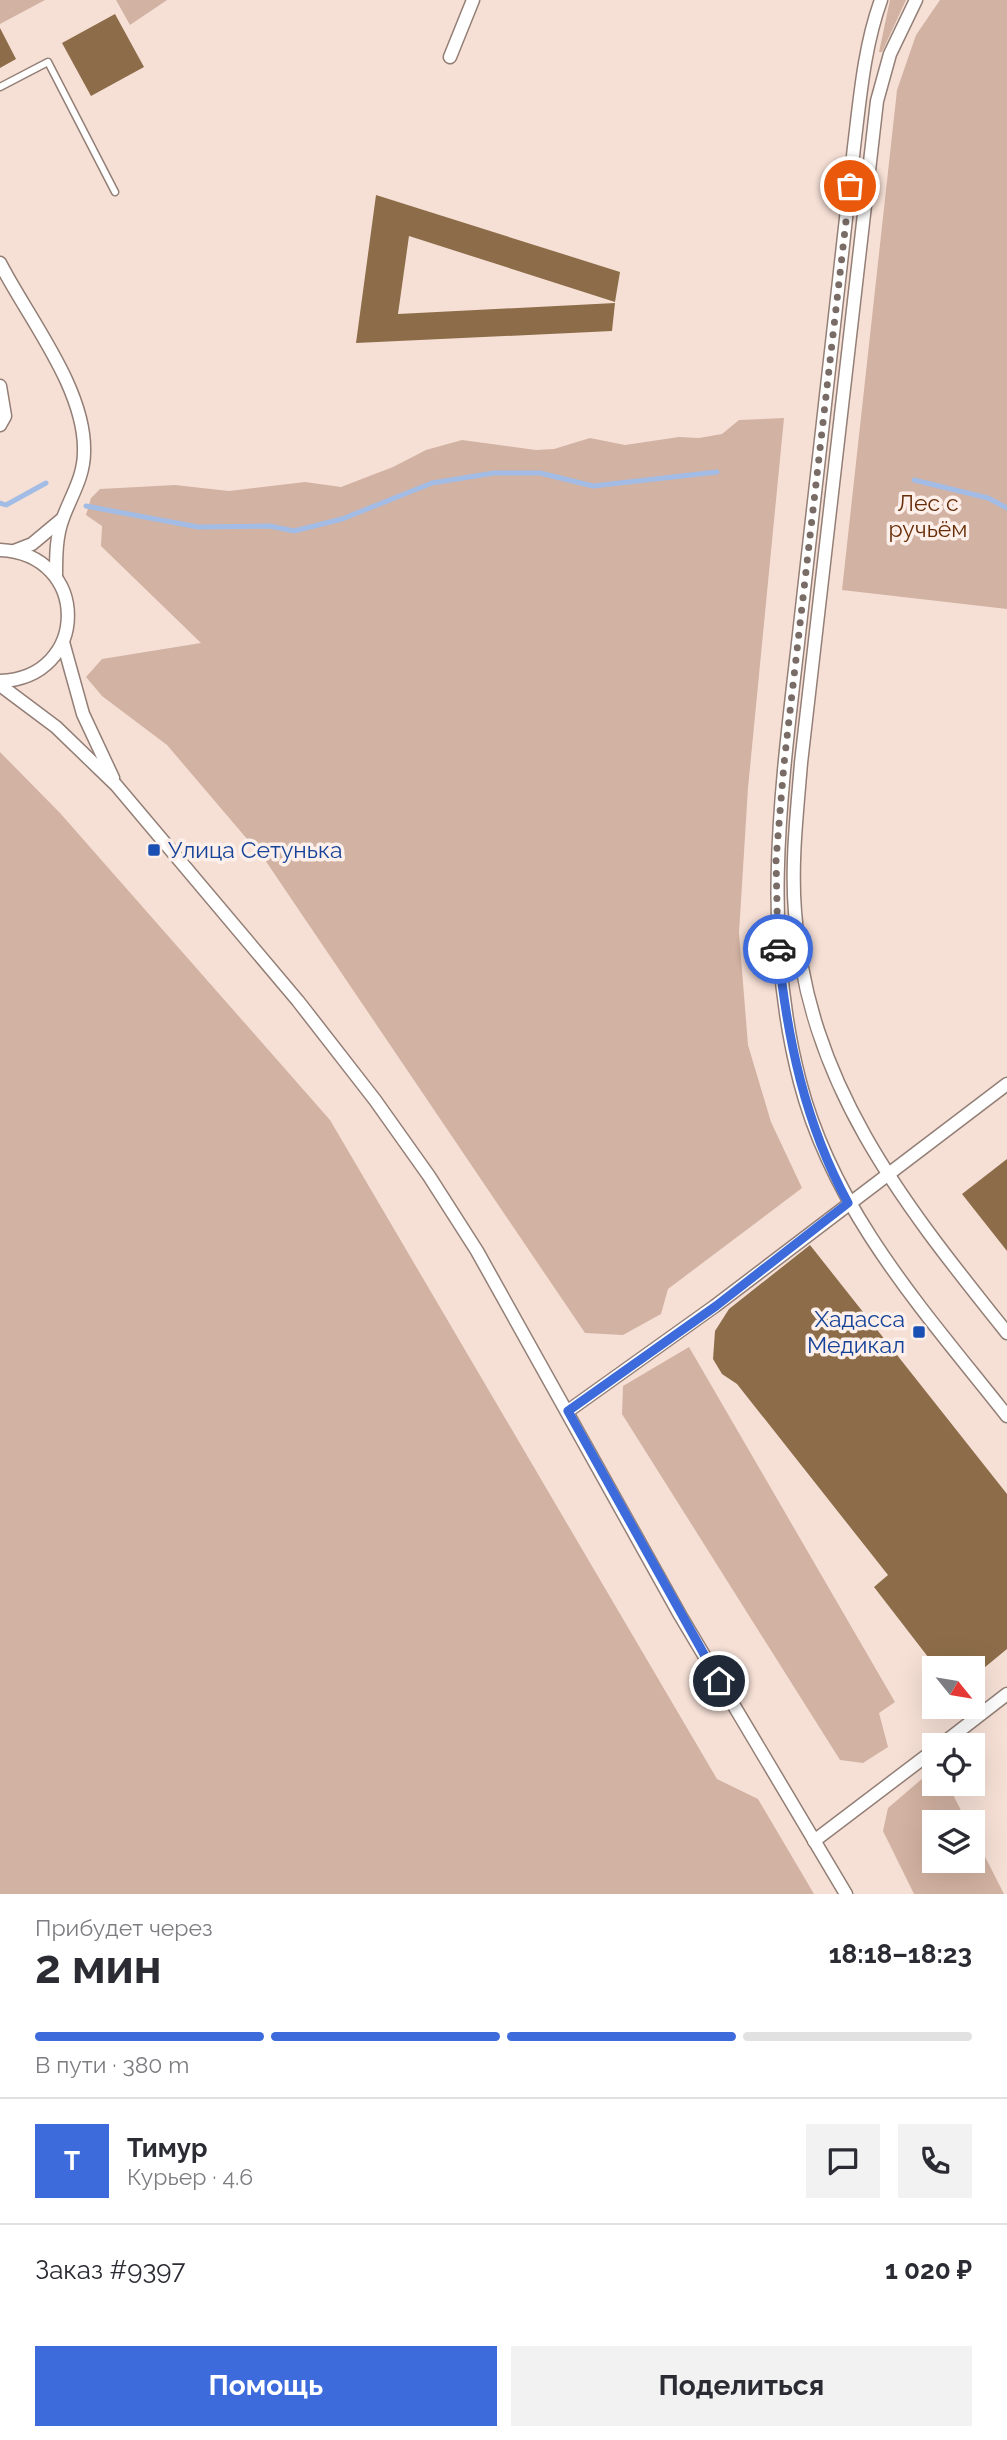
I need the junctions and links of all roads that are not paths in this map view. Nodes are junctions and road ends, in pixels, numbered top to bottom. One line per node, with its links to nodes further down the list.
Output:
1 (473, 0): 4 (street)
2 (881, 0): 19 (street)
3 (916, 0): 18 (street)
4 (450, 57)
5 (0, 87): 6 (lane)
6 (116, 192)
7 (0, 263): 10 (street)
8 (0, 386): 9 (street)
9 (0, 425)
10 (62, 519): 12 (street); 13 (street)
11 (0, 550): 12 (street)
12 (14, 551): 13 (street)
13 (56, 576): 14 (street)
14 (63, 642): 15 (street); 16 (street)
15 (0, 683): 16 (street)
16 (116, 785): 21 (street)
17 (1007, 1084): 18 (street)
18 (887, 1174): 19 (street); 20 (street)
19 (848, 1203): 21 (street); 22 (street)
20 (1007, 1333)
21 (568, 1411): 26 (street)
22 (1007, 1416)
23 (1007, 1694): 24 (street)
24 (957, 1733)
25 (922, 1759): 26 (street)
26 (814, 1841): 27 (street)
27 (846, 1894)

